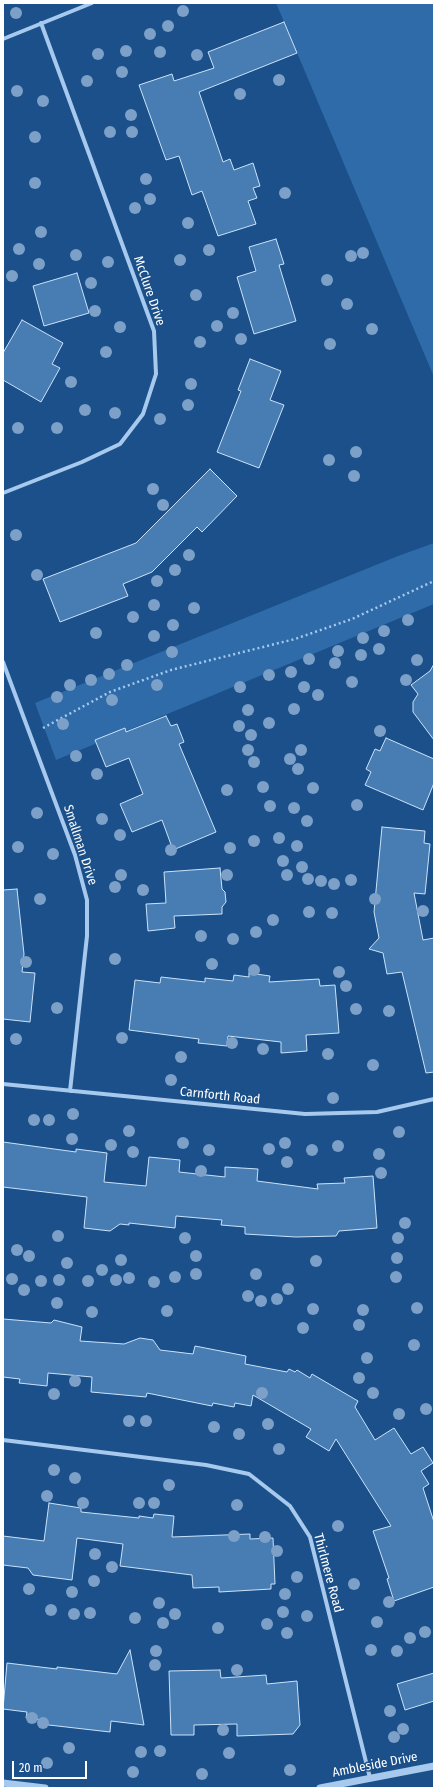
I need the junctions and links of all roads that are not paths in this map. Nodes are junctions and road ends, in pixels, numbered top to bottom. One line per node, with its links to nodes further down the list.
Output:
1 (92, 3): 2 (street)
2 (41, 23): 3 (street); 4 (street, McClure Drive)
3 (3, 38)
4 (3, 494)
5 (3, 662): 7 (street, Smallman Drive)
6 (3, 1084): 7 (street, Carnforth Road)
7 (70, 1091): 8 (street, Carnforth Road)
8 (434, 1099)
9 (3, 1440): 11 (street, Thirlmere Road)
10 (434, 1766): 11 (street, Ambleside Drive)
11 (370, 1778): 14 (street, Ambleside Drive)
12 (3, 1782): 13 (street)
13 (45, 1788)
14 (320, 1788)

